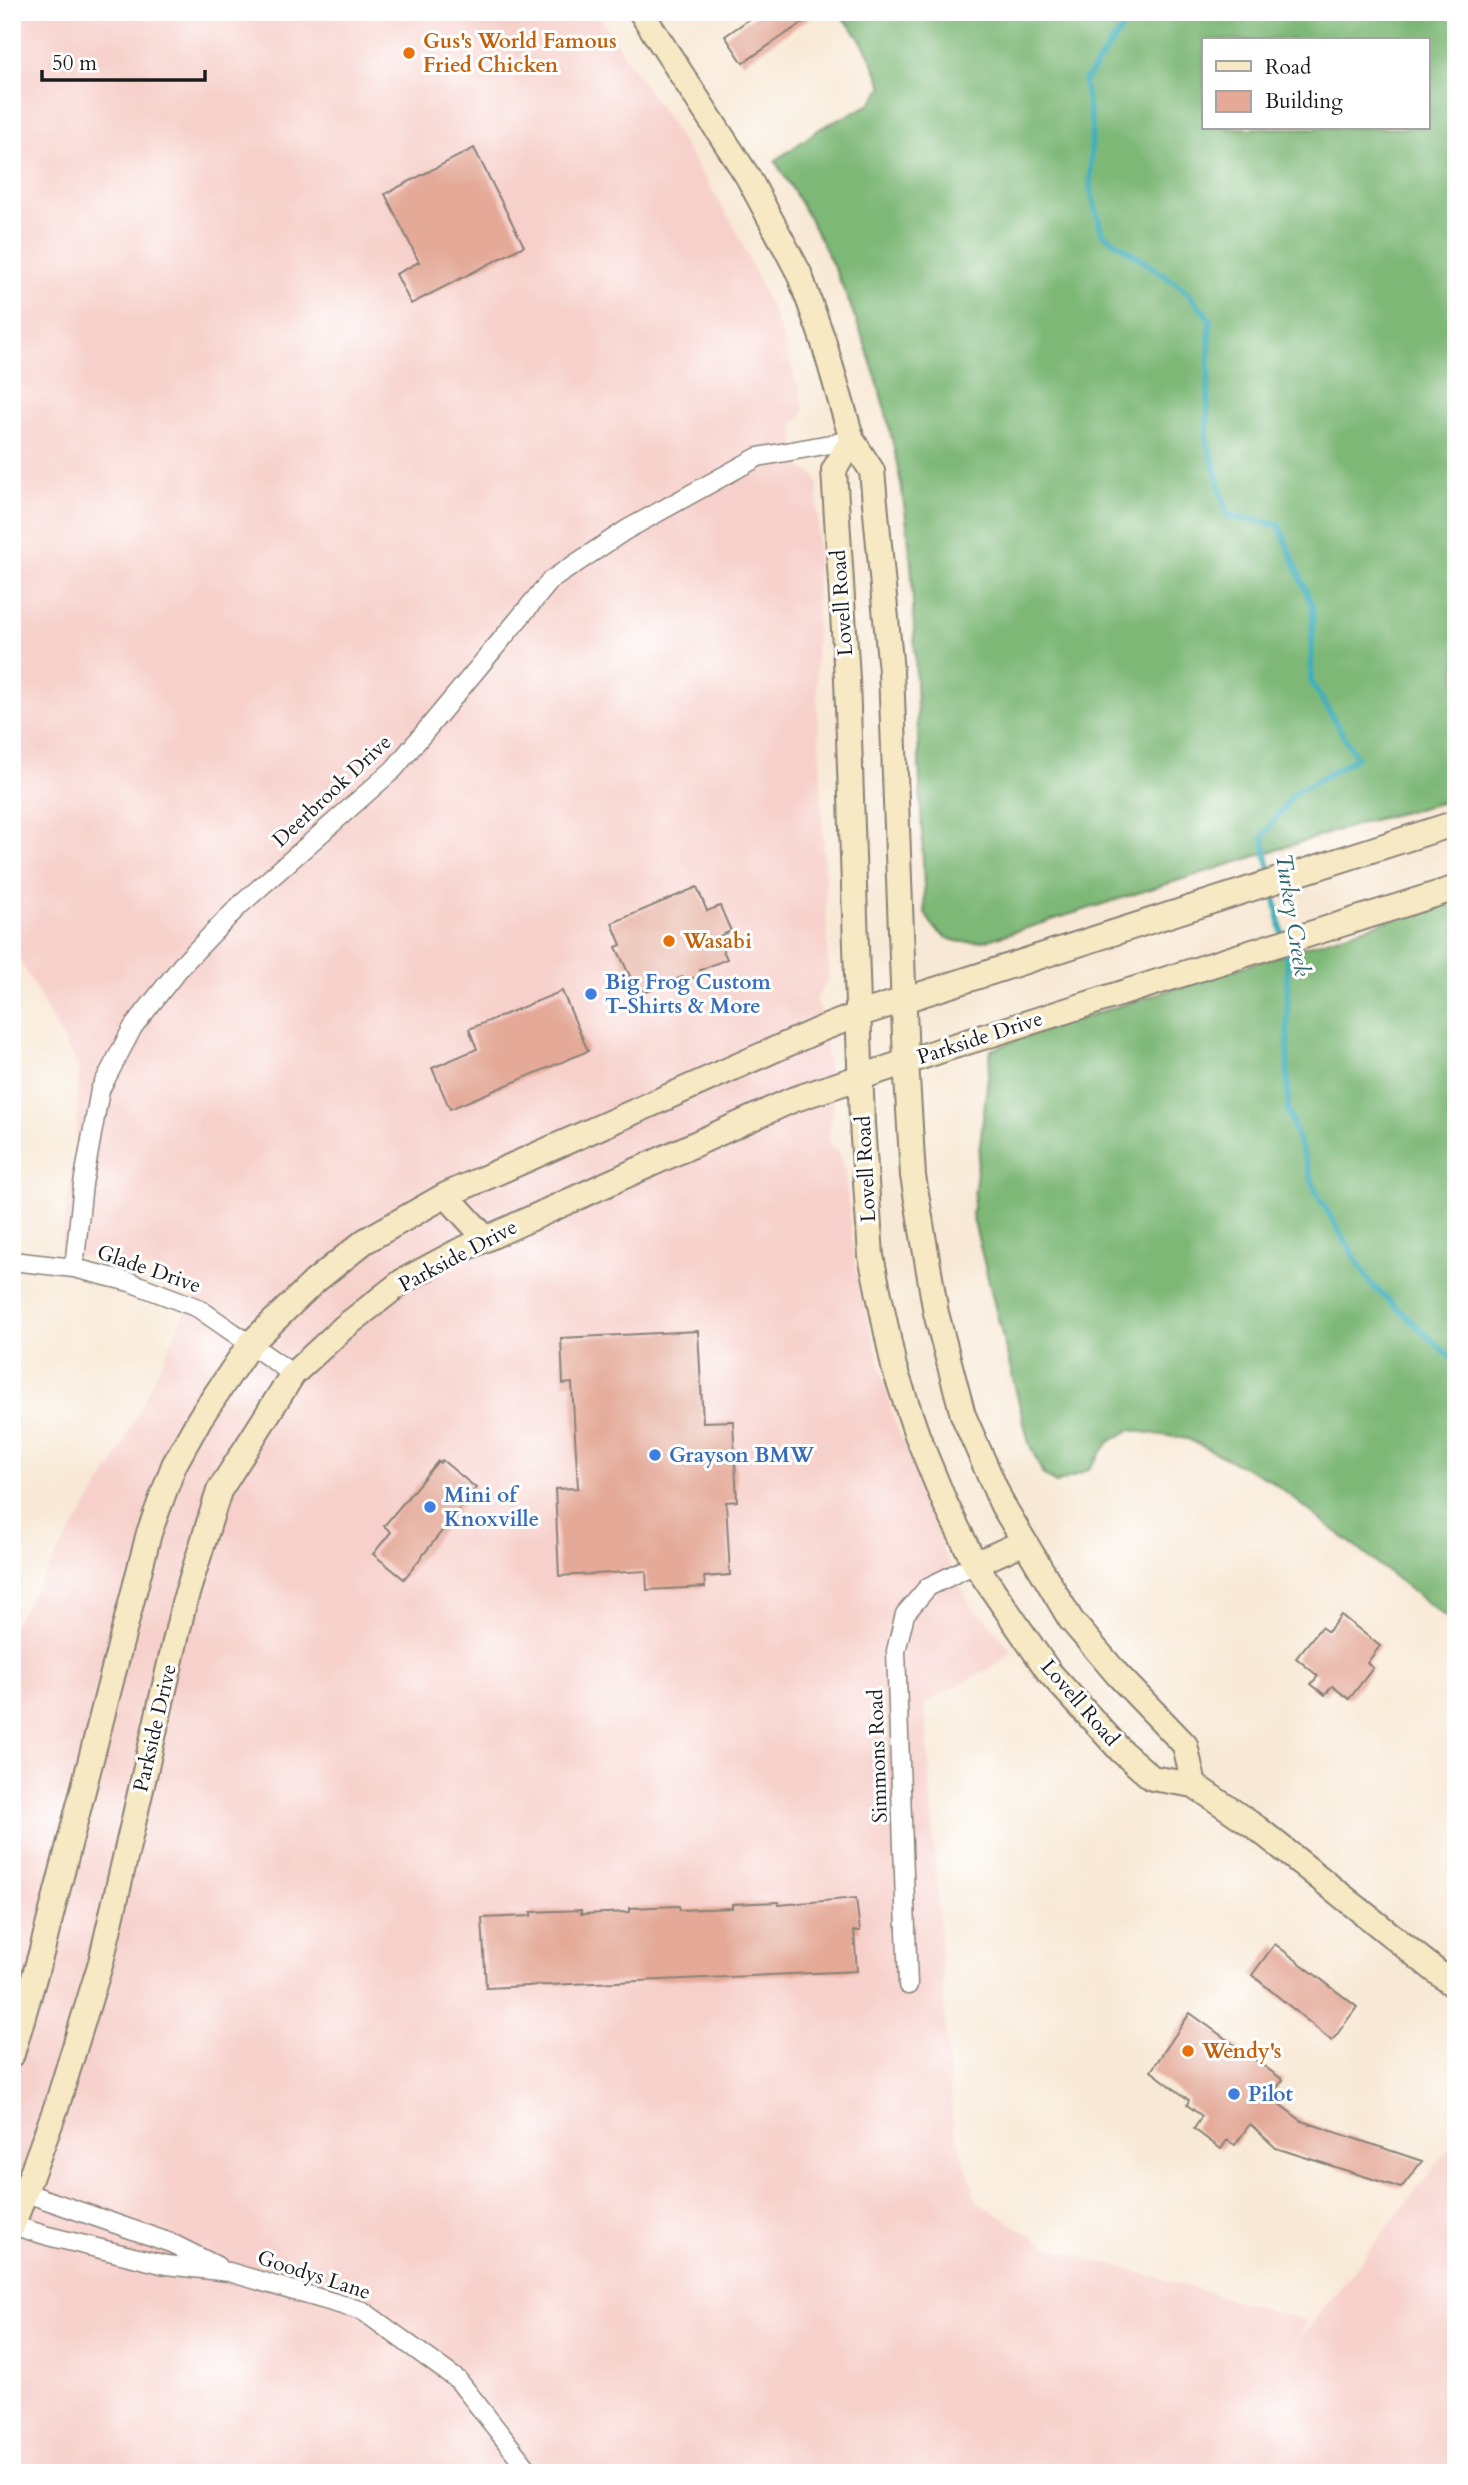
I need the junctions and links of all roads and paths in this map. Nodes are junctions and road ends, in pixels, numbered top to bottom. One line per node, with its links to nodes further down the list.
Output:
1 (641, 12): 2 (street, Lovell Road)
2 (852, 440): 5 (street, Lovell Road); 6 (street, Lovell Road); 12 (street, Deerbrook Drive)
3 (1456, 823): 5 (street)
4 (1456, 888): 7 (street, Parkside Drive)
5 (904, 1000): 6 (street); 7 (street, Lovell Road)
6 (860, 1014): 8 (street, Lovell Road); 9 (street)
7 (906, 1061): 8 (street, Parkside Drive); 15 (street, Lovell Road)
8 (862, 1076): 10 (street, Parkside Drive); 16 (street, Lovell Road)
9 (446, 1195): 10 (street); 13 (street)
10 (486, 1239): 14 (street, Parkside Drive)
11 (12, 1261): 12 (street, Glade Drive)
12 (74, 1268): 13 (street, Glade Drive)
13 (250, 1344): 14 (street, Glade Drive); 20 (street)
14 (293, 1374): 21 (street, Parkside Drive)
15 (1024, 1542): 16 (street); 17 (street, Lovell Road)
16 (975, 1564): 17 (street, Lovell Road); 18 (street, Simmons Road)
17 (1194, 1785): 19 (street, Lovell Road)
18 (908, 1985)
19 (1456, 1987)
20 (12, 2054)
21 (19, 2191): 22 (street, Parkside Drive); 23 (street, Goodys Lane)
22 (12, 2226): 23 (street, Goodys Lane)
23 (229, 2272): 24 (street, Goodys Lane)
24 (531, 2473)

